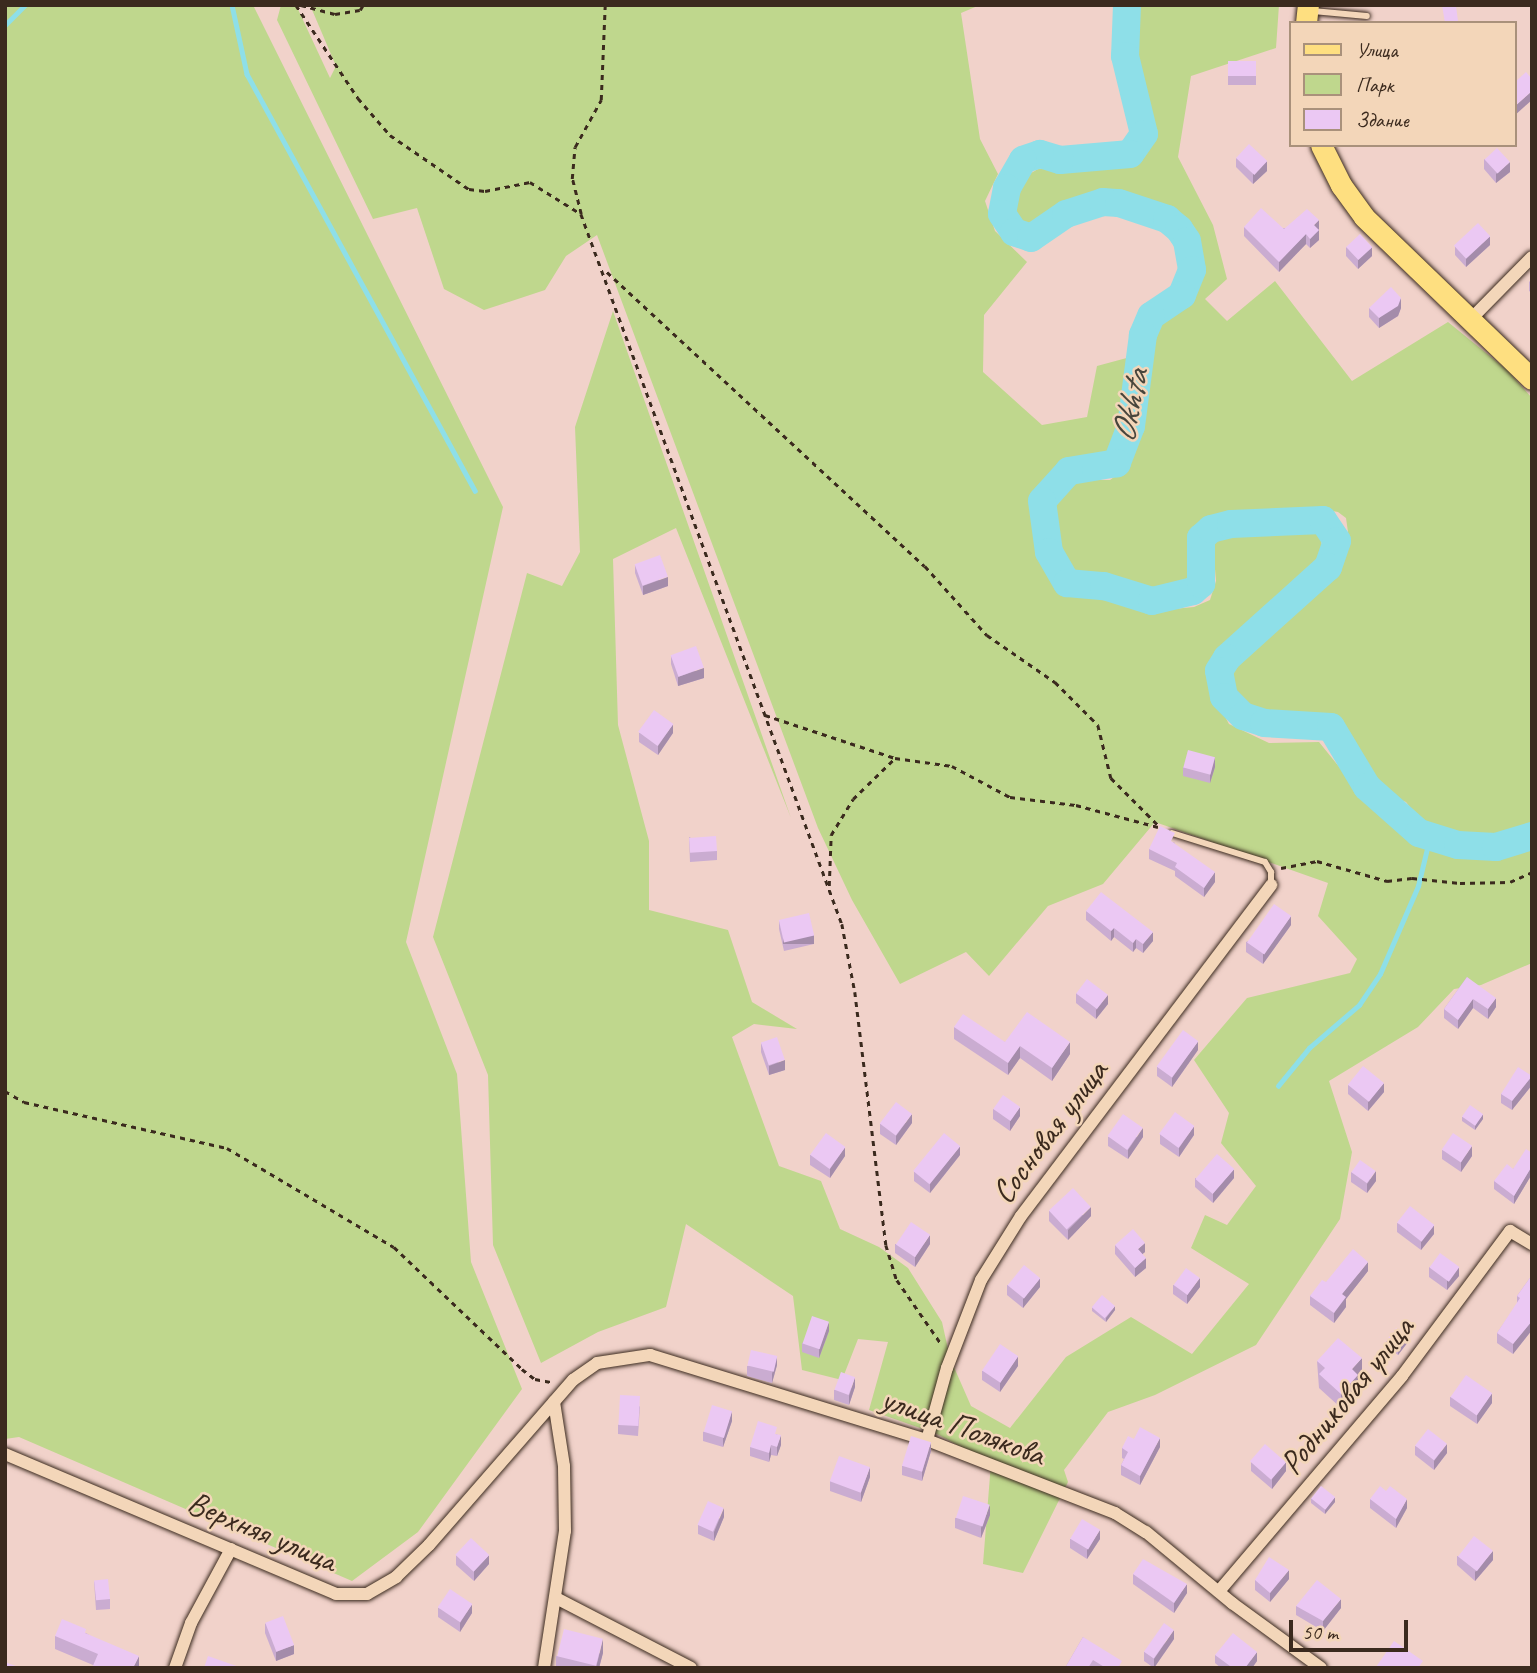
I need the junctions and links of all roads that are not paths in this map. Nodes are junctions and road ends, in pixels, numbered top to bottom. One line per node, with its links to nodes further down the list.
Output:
1 (1307, 13): 2 (lane)
2 (1367, 16)
3 (1322, 147): 5 (main road)
4 (1532, 257): 5 (street)
5 (1470, 320): 6 (main road)
6 (1532, 379)
7 (1172, 833): 8 (lane)
8 (1271, 878): 11 (street, Сосновая улица)
9 (1532, 1244): 14 (street, Родниковая улица)
10 (554, 1402): 11 (street, улица Полякова); 13 (street, Верхняя улица); 15 (street)
11 (927, 1440): 14 (street, улица Полякова)
12 (5, 1454): 13 (street, Верхняя улица)
13 (231, 1549): 16 (street)
14 (1220, 1590): 19 (street, улица Полякова)
15 (556, 1598): 17 (street); 18 (street)
16 (175, 1668)
17 (544, 1668)
18 (691, 1668)
19 (1321, 1668)

